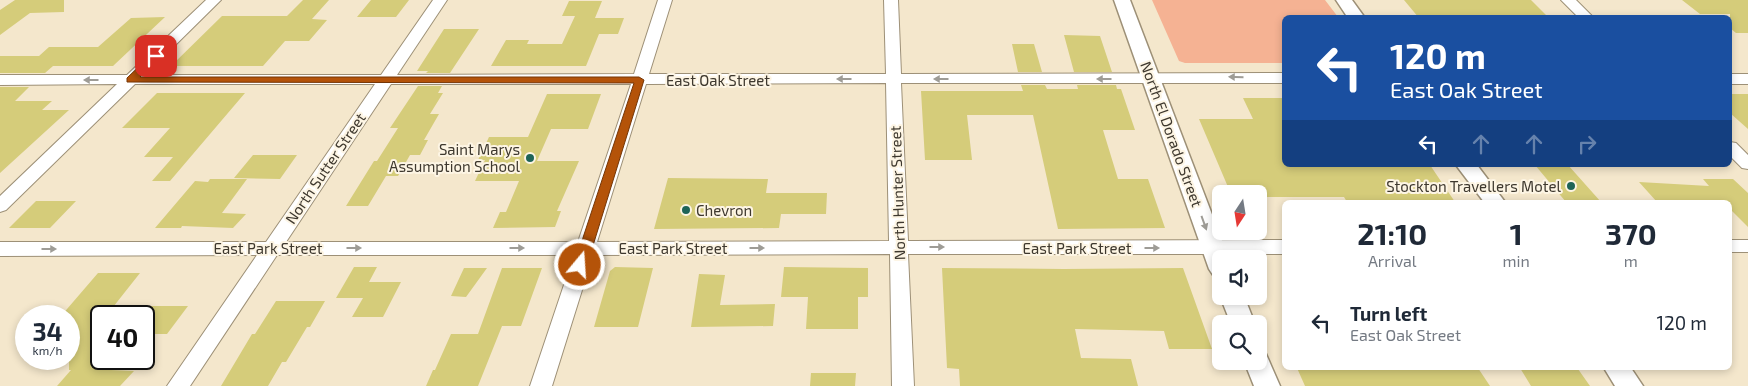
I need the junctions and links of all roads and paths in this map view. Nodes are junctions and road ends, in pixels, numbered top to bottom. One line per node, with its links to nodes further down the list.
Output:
1 (214, 0): 16 (street)
2 (440, 0): 17 (street, North Sutter Street)
3 (665, 0): 18 (street)
4 (891, 0): 11 (street, North Hunter Street)
5 (1122, 0): 12 (main road, North El Dorado Street)
6 (1344, 0): 8 (main road)
7 (1568, 0): 9 (street)
8 (1354, 15)
9 (1584, 15)
10 (1282, 78): 12 (street, East Oak Street, one-way to 12)
11 (893, 79): 12 (street, East Oak Street, one-way to 11); 18 (street, East Oak Street, one-way to 18); 26 (street, North Hunter Street)
12 (1152, 79): 31 (main road, North El Dorado Street, one-way to 31)
13 (1732, 79): 14 (street)
14 (1748, 79)
15 (0, 80): 16 (street, East Oak Street, one-way to 15)
16 (131, 80): 17 (street, East Oak Street); 23 (street)
17 (385, 80): 18 (street, East Oak Street); 30 (street, North Sutter Street)
18 (639, 80): 28 (street)
19 (1732, 149): 20 (street)
20 (1748, 164)
21 (1468, 167): 22 (main road)
22 (1493, 200)
23 (0, 206)
24 (1732, 246): 25 (street)
25 (1748, 246)
26 (899, 247): 28 (street, East Park Street, one-way to 26); 33 (street, East Park Street, one-way to 33); 38 (street, North Hunter Street)
27 (0, 248): 30 (street, East Park Street, one-way to 30)
28 (586, 248): 30 (street, East Park Street, one-way to 28); 37 (street)
29 (1282, 248): 32 (street, East Park Street)
30 (271, 249): 36 (street, North Sutter Street)
31 (1214, 250)
32 (1267, 251)
33 (1212, 258)
34 (1261, 370): 39 (main road)
35 (1618, 370): 40 (main road)
36 (178, 386)
37 (541, 386)
38 (903, 386)
39 (1267, 386)
40 (1630, 386)

